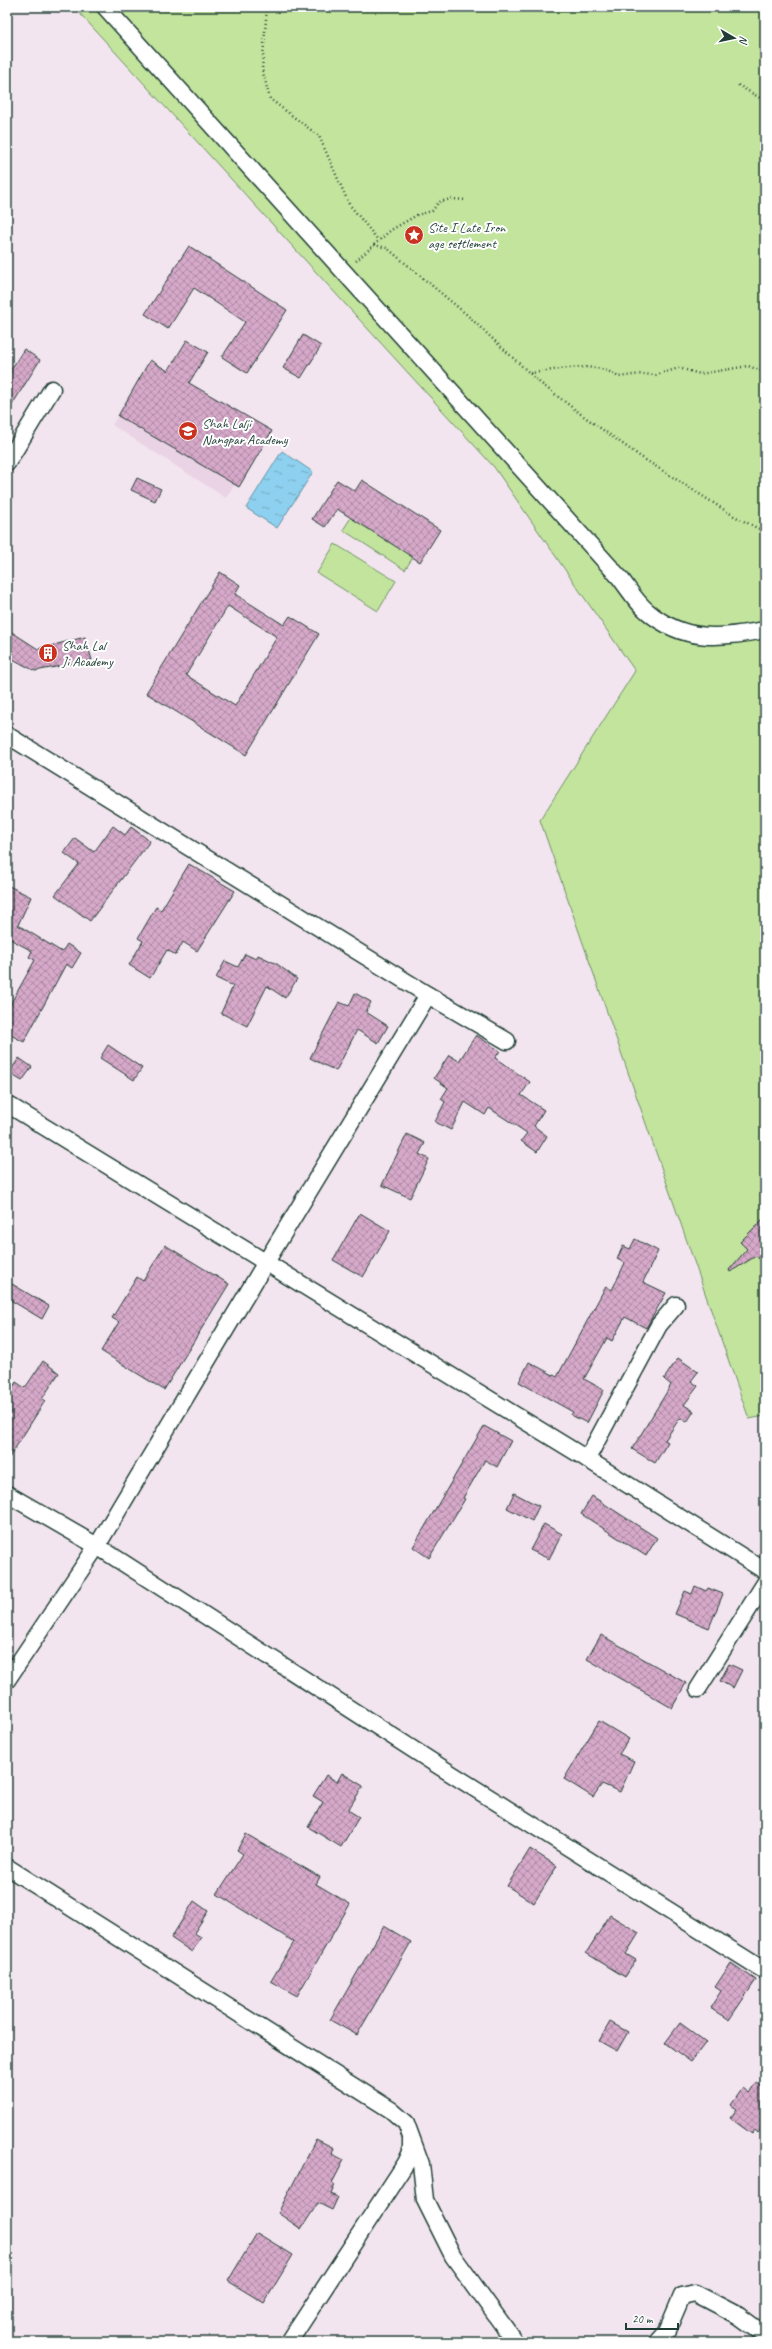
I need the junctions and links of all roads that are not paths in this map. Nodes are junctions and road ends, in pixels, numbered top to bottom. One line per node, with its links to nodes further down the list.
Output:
1 (104, 7): 4 (street)
2 (52, 389): 3 (street)
3 (7, 463)
4 (765, 630)
5 (7, 735): 6 (street)
6 (428, 995): 7 (street); 9 (street)
7 (507, 1041)
8 (7, 1104): 9 (street)
9 (266, 1262): 11 (street); 13 (street)
10 (676, 1305): 11 (street)
11 (587, 1459): 14 (street)
12 (7, 1494): 13 (street)
13 (98, 1546): 16 (street); 19 (street)
14 (765, 1571)
15 (765, 1583): 17 (street)
16 (7, 1680)
17 (698, 1689)
18 (7, 1867): 20 (street)
19 (765, 1971)
20 (411, 2138): 22 (street); 23 (street)
21 (765, 2335): 24 (street)
22 (289, 2342)
23 (515, 2342)
24 (657, 2342)

